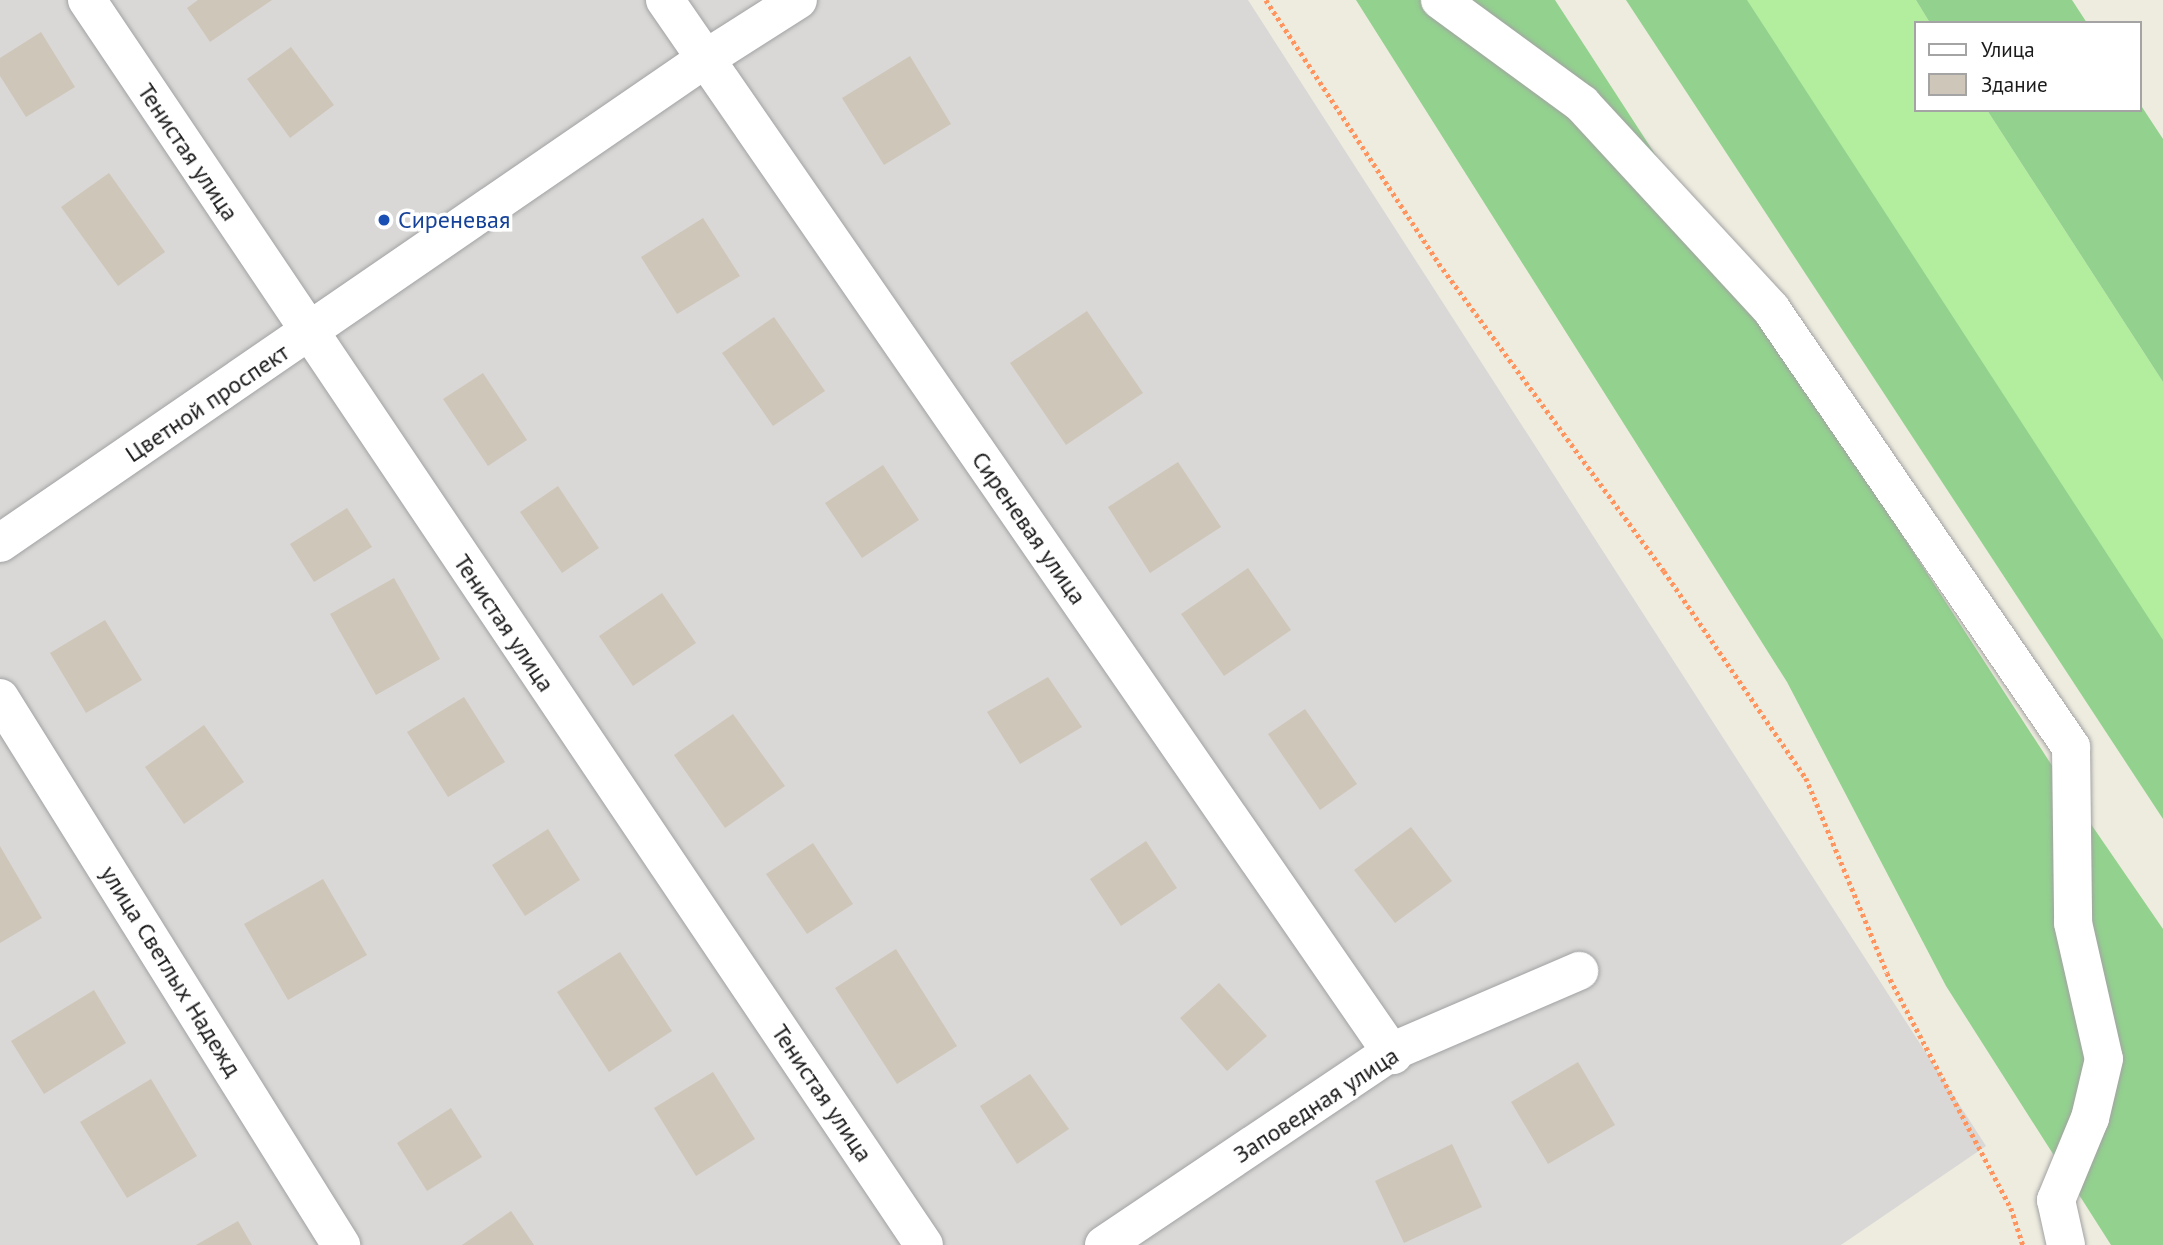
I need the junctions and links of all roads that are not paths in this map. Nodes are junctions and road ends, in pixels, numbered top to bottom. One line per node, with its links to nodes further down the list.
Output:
1 (87, 0): 6 (street, Тенистая улица)
2 (665, 0): 5 (street, Сиреневая улица)
3 (798, 0): 5 (street, Цветной проспект)
4 (1440, 0): 14 (street)
5 (705, 59): 6 (street, Цветной проспект); 10 (street, Сиреневая улица)
6 (310, 334): 7 (street, Цветной проспект); 12 (street, Тенистая улица)
7 (0, 543)
8 (0, 698): 11 (street, улица Светлых Надежд)
9 (1578, 971): 10 (street, Заповедная улица)
10 (1392, 1054): 13 (street, Заповедная улица)
11 (341, 1245)
12 (924, 1245)
13 (1104, 1245)
14 (2066, 1245)

